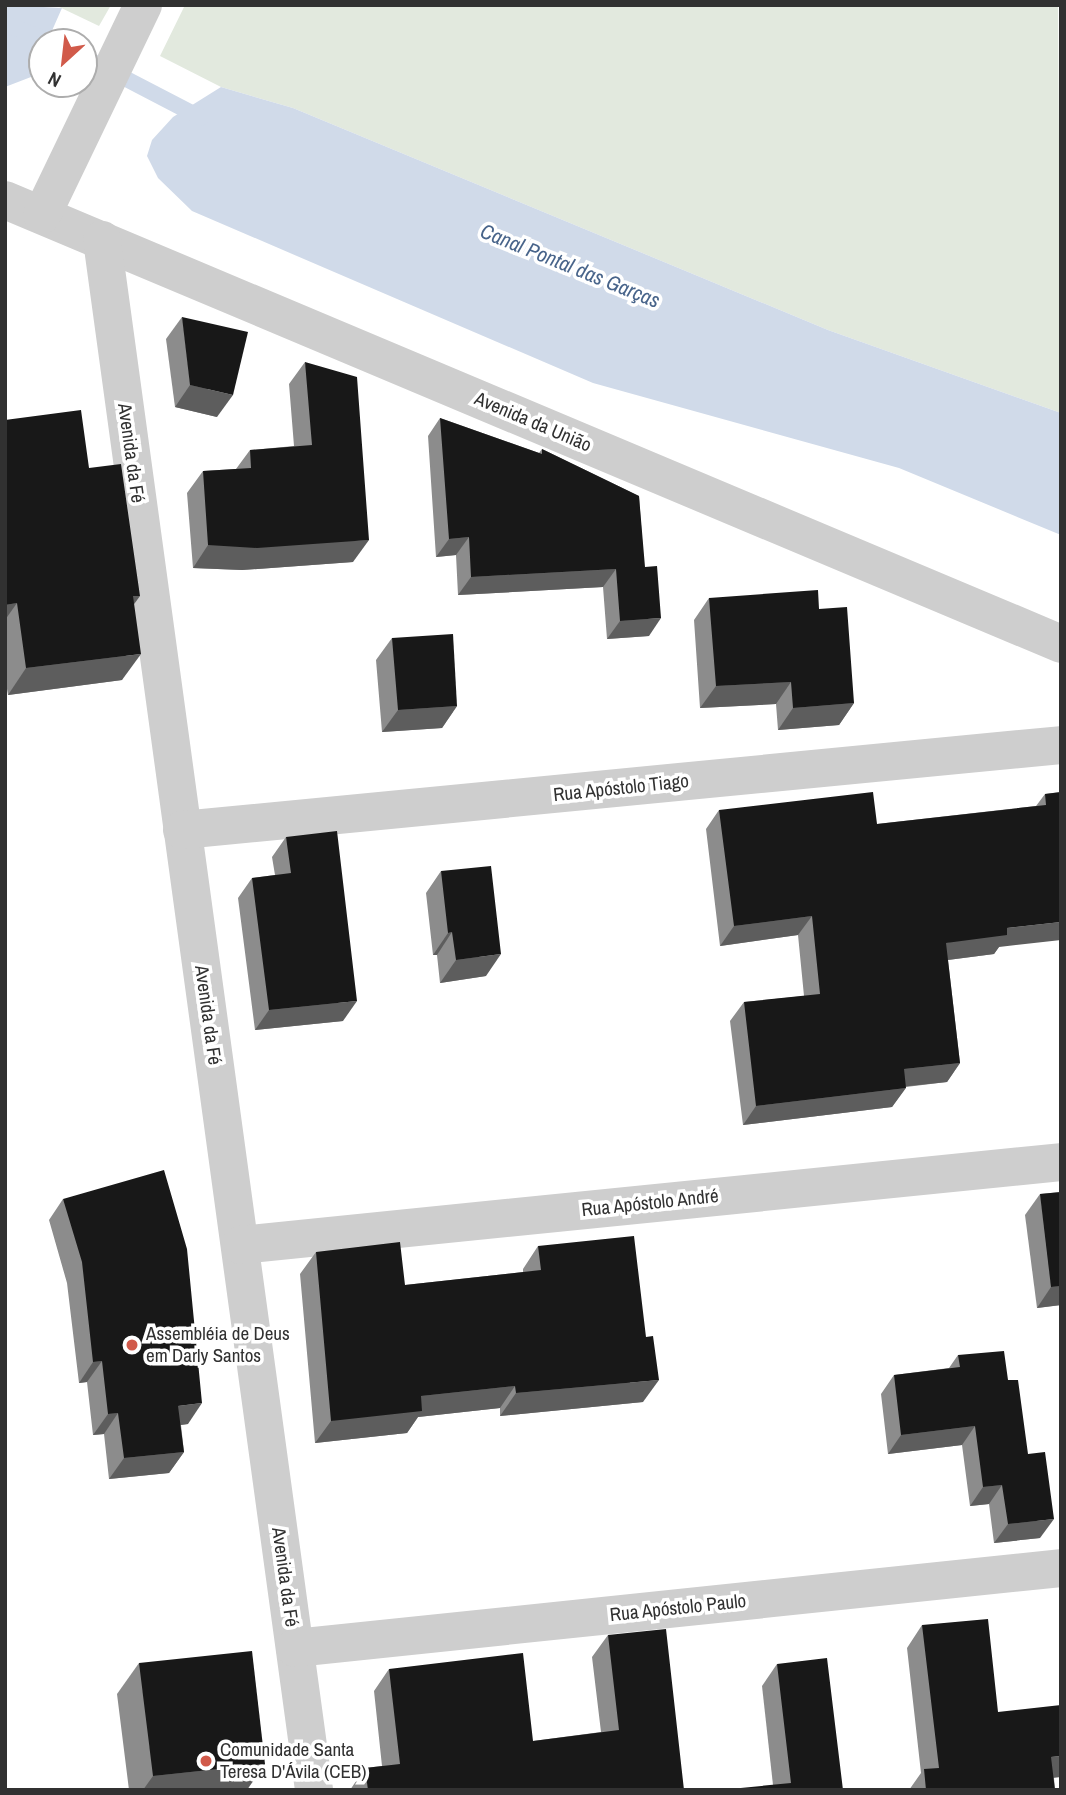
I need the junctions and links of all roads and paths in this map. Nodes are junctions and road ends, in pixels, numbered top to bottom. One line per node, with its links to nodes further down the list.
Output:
1 (136, 17): 3 (street)
2 (5, 200): 3 (street, Avenida da União)
3 (43, 215): 4 (street, Avenida da União)
4 (102, 240): 5 (street, Avenida da União); 7 (street, Avenida da Fé)
5 (1061, 644)
6 (1061, 745): 7 (street, Rua Apóstolo Tiago)
7 (182, 830): 9 (street, Avenida da Fé)
8 (1061, 1161): 9 (street, Rua Apóstolo André)
9 (240, 1245): 11 (street, Avenida da Fé)
10 (1061, 1568): 11 (street, Rua Apóstolo Paulo)
11 (295, 1648): 12 (street, Avenida da Fé)
12 (314, 1790)

